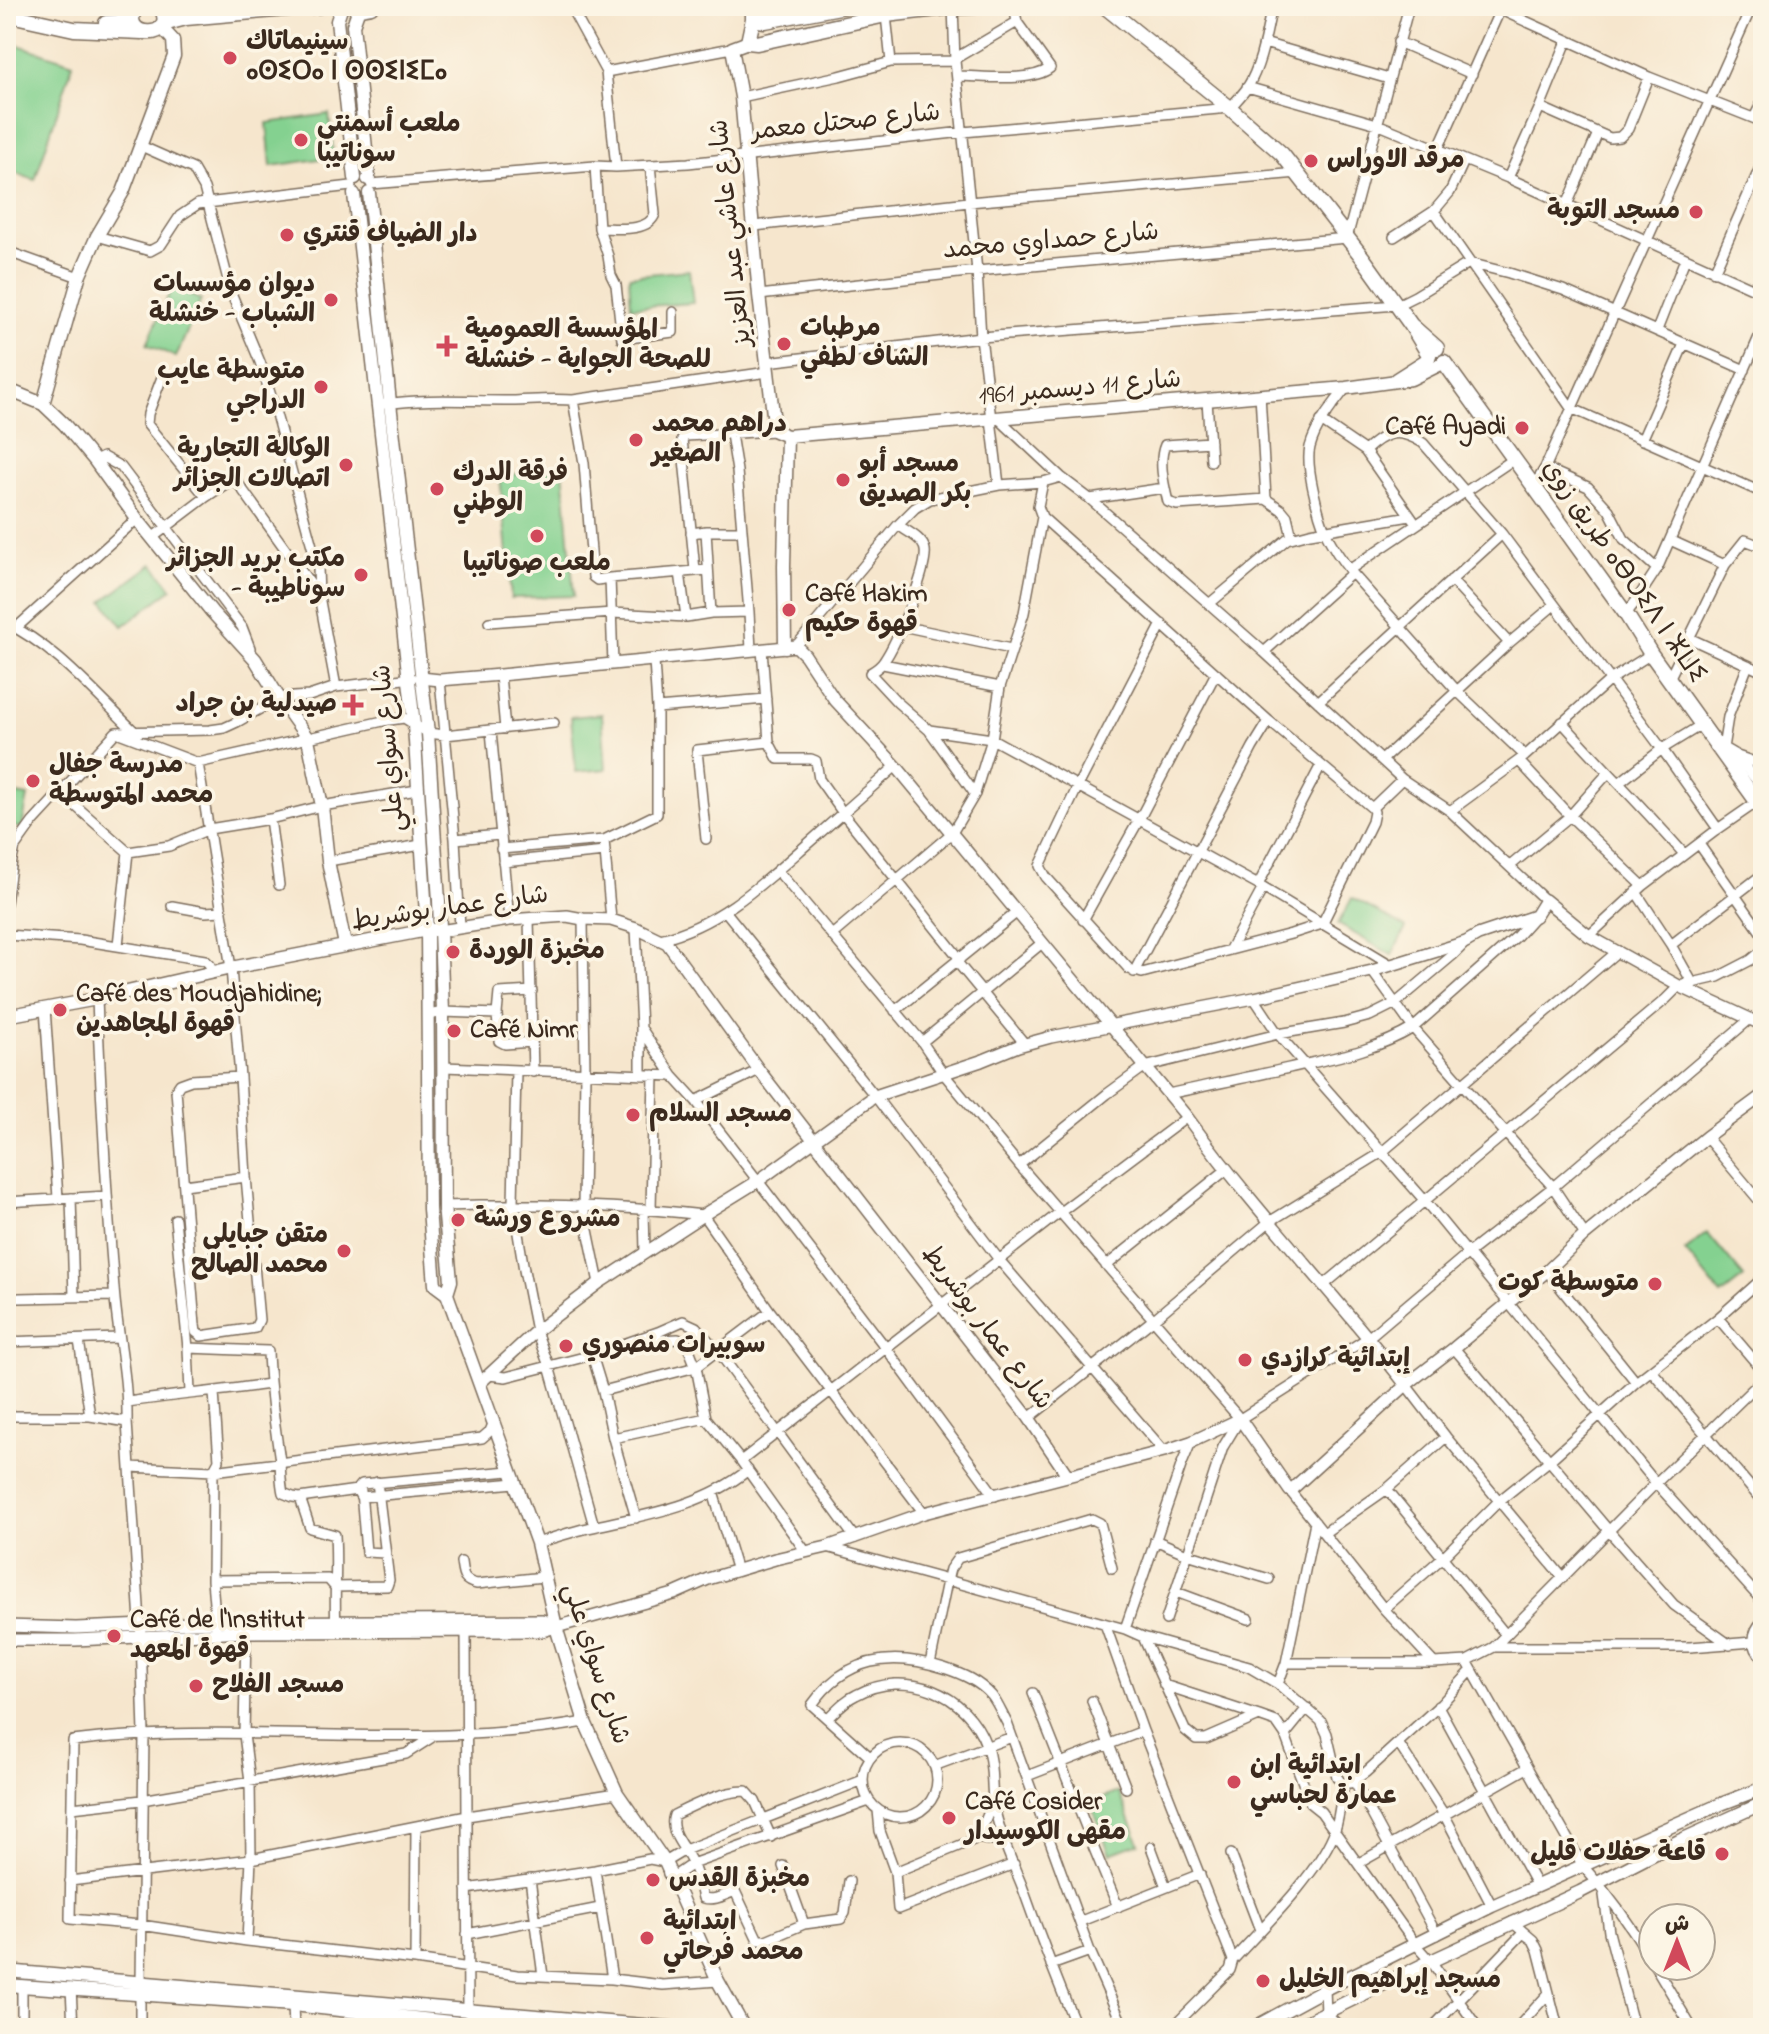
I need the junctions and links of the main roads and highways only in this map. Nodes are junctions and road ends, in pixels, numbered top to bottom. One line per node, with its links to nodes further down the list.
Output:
1 (13, 6): 12 (main road)
2 (160, 6): 14 (main road)
3 (319, 6): 14 (main road)
4 (342, 6): 16 (main road, شارع سواي علي)
5 (845, 6): 10 (main road)
6 (988, 6): 9 (main road)
7 (1104, 6): 17 (main road, طريق زوي ⴰⴱⵔⵉⴷ ⵏ ⵣⵡⵉ)
8 (361, 7): 16 (main road, شارع سواي علي)
9 (952, 7): 11 (main road)
10 (753, 9): 15 (main road)
11 (885, 10): 15 (main road)
12 (135, 12): 14 (main road)
13 (6, 14): 14 (main road)
14 (154, 29): 19 (main road)
15 (748, 42): 20 (main road, شارع عاشي عبد العزيز)
16 (361, 186): 22 (main road, شارع سواي علي)
17 (1435, 357): 20 (main road, شارع 11 ديسمبر 1961); 23 (main road, طريق زوي ⴰⴱⵔⵉⴷ ⵏ ⵣⵡⵉ)
18 (6, 389): 19 (main road)
19 (43, 404): 25 (main road)
20 (781, 433): 21 (main road, شارع عاشي عبد العزيز)
21 (791, 646)
22 (414, 678): 24 (main road, شارع سواي علي); 24 (main road, شارع سواي علي)
23 (1761, 800)
24 (434, 930): 25 (main road, شارع عمار بوشريط); 27 (main road, شارع سواي علي); 27 (main road, شارع سواي علي)
25 (345, 945): 26 (main road, شارع عمار بوشريط)
26 (6, 1016)
27 (447, 1294): 36 (main road, شارع سواي علي)
28 (1763, 1788): 37 (main road)
29 (1763, 1803): 38 (main road)
30 (6, 1971): 32 (main road)
31 (6, 1985): 32 (main road)
32 (141, 1988): 33 (main road); 35 (main road)
33 (469, 2026): 34 (main road)
34 (535, 2028)
35 (679, 2028)
36 (744, 2028)
37 (1253, 2028)
38 (1294, 2028)

